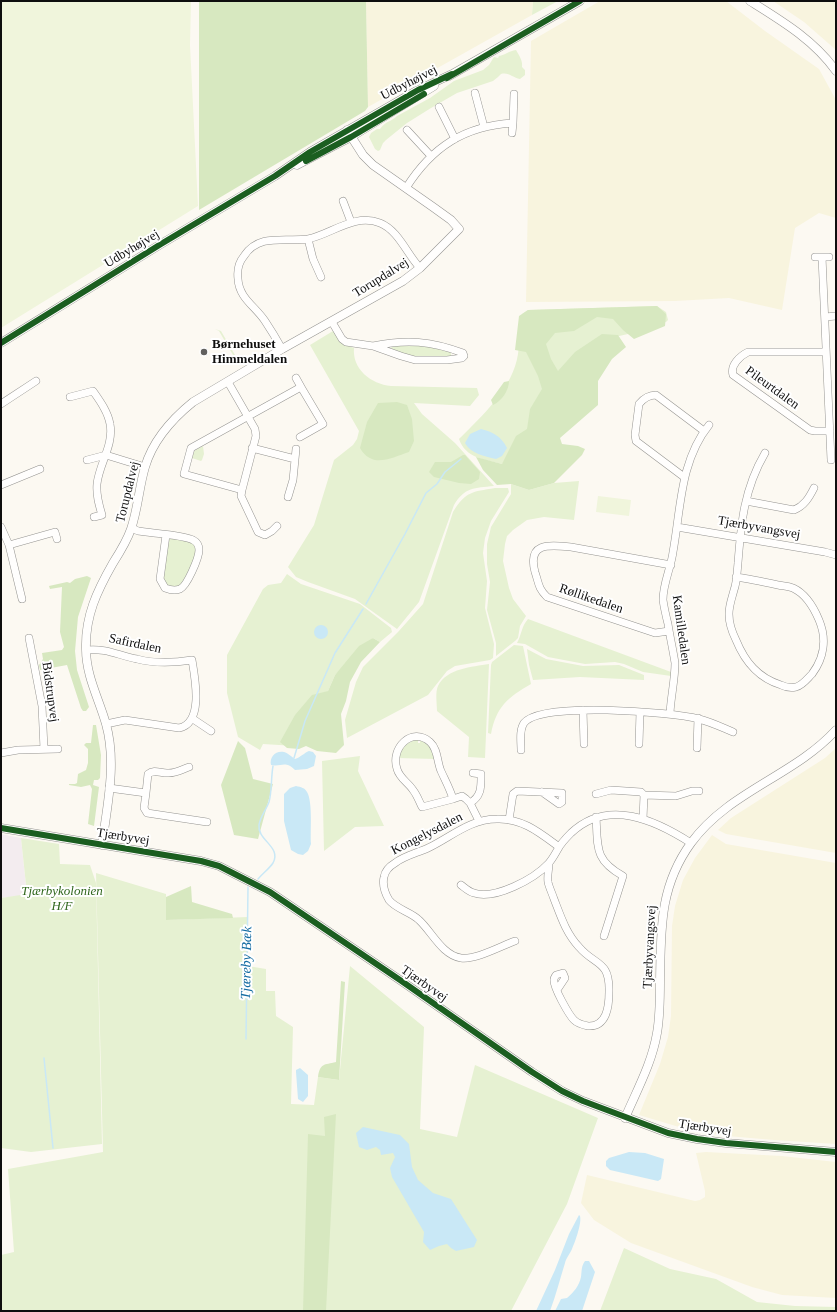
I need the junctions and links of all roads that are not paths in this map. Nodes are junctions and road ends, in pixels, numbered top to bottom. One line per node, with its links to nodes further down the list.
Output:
1 (580, 1): 11 (street, Udbyhøjvej)
2 (750, 1): 3 (street)
3 (836, 71)
4 (475, 93): 8 (street)
5 (514, 94): 7 (street)
6 (438, 107): 12 (street)
7 (513, 123): 8 (street); 10 (street)
8 (484, 127): 12 (street)
9 (407, 130): 13 (street)
10 (512, 133)
11 (349, 134): 14 (street, Torupdalvej); 24 (street, Udbyhøjvej)
12 (455, 138): 13 (street)
13 (430, 156): 14 (street)
14 (406, 188): 19 (street, Torupdalvej)
15 (343, 201): 16 (street)
16 (351, 222): 17 (street); 19 (street)
17 (308, 238): 20 (street); 26 (street)
18 (822, 257): 22 (street)
19 (420, 268): 23 (street, Torupdalvej)
20 (321, 277)
21 (836, 316): 22 (street)
22 (825, 317): 27 (street)
23 (332, 322): 25 (street); 26 (street, Torupdalvej)
24 (1, 343)
25 (373, 346): 25 (street)
26 (282, 350): 30 (street, Torupdalvej)
27 (826, 352): 37 (street); 37 (street, Pileurtdalen)
28 (296, 378): 31 (street)
29 (36, 381): 33 (street)
30 (228, 382): 34 (street); 46 (street, Torupdalvej)
31 (301, 387): 34 (street); 38 (street)
32 (70, 397): 42 (street)
33 (1, 404)
34 (249, 416): 39 (street); 51 (street)
35 (709, 425): 36 (street, Kamilledalen)
36 (704, 431): 48 (street, Kamilledalen); 48 (street)
37 (830, 431): 45 (street)
38 (300, 437)
39 (252, 448): 43 (street); 51 (street)
40 (296, 450): 43 (street)
41 (765, 453): 53 (street)
42 (106, 454): 44 (street); 46 (street); 54 (street)
43 (295, 459): 52 (street)
44 (87, 460)
45 (831, 460)
46 (145, 467): 58 (street, Torupdalvej)
47 (40, 469): 49 (street)
48 (684, 477): 56 (street, Kamilledalen)
49 (1, 485)
50 (814, 488): 53 (street)
51 (242, 490): 55 (street)
52 (288, 497)
53 (746, 501): 60 (street)
54 (94, 517)
55 (277, 526)
56 (677, 526): 60 (street, Tjærbyvangsvej); 64 (street, Kamilledalen)
57 (1, 527): 62 (street)
58 (132, 528): 59 (street); 69 (street, Torupdalvej)
59 (166, 535): 59 (street)
60 (740, 537): 63 (street, Tjærbyvangsvej); 65 (street)
61 (57, 538): 62 (street)
62 (9, 545): 66 (street)
63 (836, 555)
64 (671, 566): 67 (street, Kamilledalen); 67 (street, Røllikedalen)
65 (736, 577): 65 (street)
66 (22, 599)
67 (669, 631): 72 (street, Kamilledalen)
68 (29, 638): 83 (street, Bidstrupvej)
69 (86, 650): 73 (street, Safirdalen); 75 (street, Torupdalvej)
70 (583, 710): 71 (street); 79 (street); 80 (street)
71 (640, 712): 72 (street); 81 (street)
72 (670, 713): 74 (street)
73 (193, 718): 75 (street); 77 (street)
74 (698, 718): 78 (street); 82 (street)
75 (106, 724): 88 (street, Torupdalvej)
76 (836, 730): 102 (street, Tjærbyvangsvej)
77 (211, 731)
78 (733, 732)
79 (530, 743)
80 (584, 744)
81 (639, 744)
82 (697, 748)
83 (44, 749): 84 (street); 85 (street)
84 (58, 749)
85 (1, 753)
86 (189, 767): 91 (street)
87 (473, 773): 95 (street)
88 (109, 788): 91 (street); 103 (street, Torupdalvej)
89 (699, 791): 93 (street)
90 (542, 792): 98 (street)
91 (146, 793): 100 (street)
92 (596, 794): 93 (street)
93 (644, 795): 97 (street)
94 (453, 799): 94 (street); 95 (street)
95 (470, 803): 99 (street)
96 (596, 817): 97 (street); 104 (street); 109 (street)
97 (643, 819): 102 (street)
98 (509, 820): 99 (street, Kongelysdalen); 104 (street, Kongelysdalen)
99 (479, 821): 110 (street, Kongelysdalen)
100 (207, 822)
101 (1, 828): 103 (street, Tjærbyvej)
102 (691, 843): 112 (street, Tjærbyvangsvej)
103 (102, 845): 112 (street, Tjærbyvej)
104 (559, 847): 105 (street)
105 (549, 864): 106 (street); 107 (street)
106 (534, 876): 107 (street); 108 (street)
107 (548, 881): 111 (street)
108 (462, 885)
109 (604, 936)
110 (515, 941)
111 (557, 990)
112 (625, 1118): 113 (street, Tjærbyvej)
113 (836, 1152)

